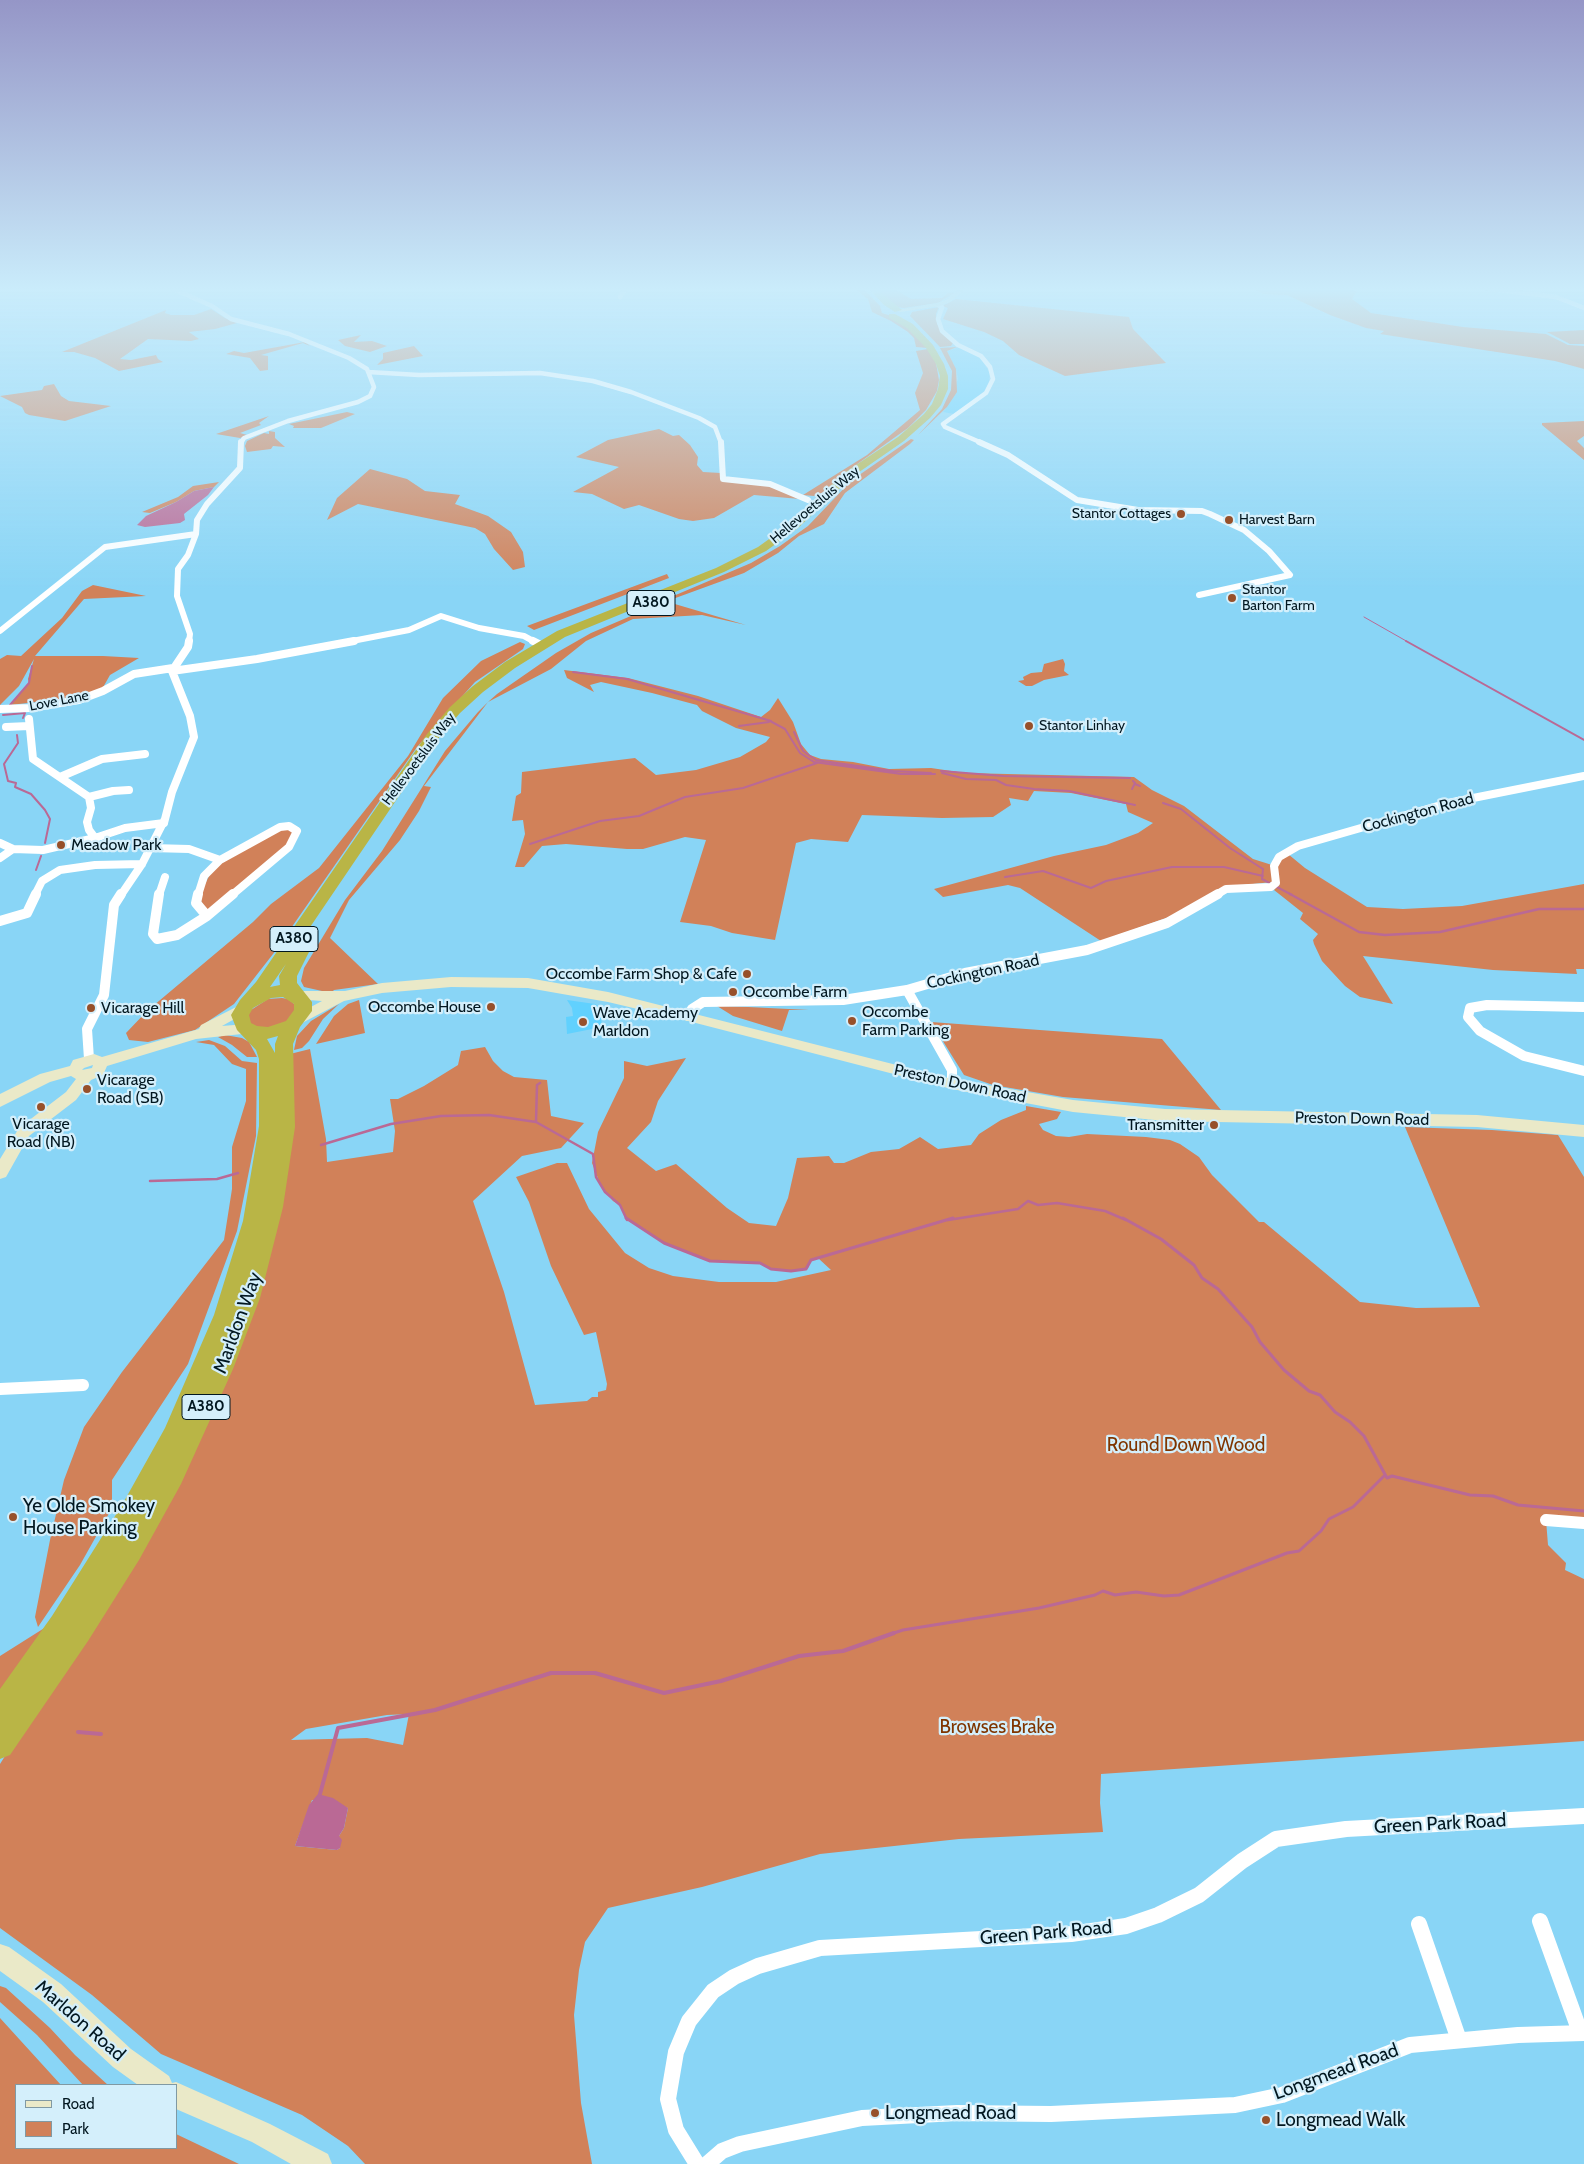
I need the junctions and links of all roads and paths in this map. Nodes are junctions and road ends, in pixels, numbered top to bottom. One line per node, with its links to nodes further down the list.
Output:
1 (374, 389): 9 (street)
2 (620, 389): 7 (street)
3 (942, 389): 6 (highway, Hellevoetsluis Way / A380)
4 (951, 389): 34 (highway, Hellevoetsluis Way / A380)
5 (989, 389): 10 (street)
6 (824, 497): 7 (highway); 8 (highway, Hellevoetsluis Way / A380)
7 (808, 500): 8 (highway)
8 (808, 513): 12 (highway, Hellevoetsluis Way / A380)
9 (196, 534): 11 (street); 13 (street)
10 (1199, 595)
11 (0, 630)
12 (541, 645): 13 (street, Love Lane); 38 (highway, Hellevoetsluis Way / A380)
13 (172, 670): 14 (street, Love Lane); 22 (street)
14 (0, 709)
15 (6, 727): 18 (street)
16 (141, 752): 18 (street)
17 (1584, 776): 33 (street, Cockington Road)
18 (60, 777): 20 (street)
19 (124, 792): 20 (street)
20 (89, 797): 23 (street)
21 (168, 810): 22 (street)
22 (164, 823): 23 (street); 26 (street)
23 (95, 838): 25 (street)
24 (0, 843): 25 (street)
25 (13, 849): 27 (street)
26 (150, 850): 28 (street); 29 (street)
27 (0, 858)
28 (220, 860): 31 (street); 31 (street)
29 (142, 864): 32 (street); 40 (street)
30 (165, 877): 31 (street)
31 (207, 916)
32 (0, 921)
33 (907, 990): 37 (street, Cockington Road); 43 (street)
34 (297, 995): 35 (street, Preston Down Road); 38 (highway); 39 (highway, Hellevoetsluis Way)
35 (345, 996): 37 (street, Preston Down Road); 39 (street, Preston Down Road)
36 (1584, 1007): 41 (street)
37 (688, 1016): 43 (street, Preston Down Road)
38 (246, 1018): 39 (highway); 40 (street); 51 (highway, Marldon Way / A380)
39 (295, 1022): 52 (highway, Marldon Way / A380)
40 (95, 1061): 42 (street)
41 (1584, 1071)
42 (81, 1073): 44 (street); 46 (street)
43 (952, 1084): 45 (street, Preston Down Road)
44 (0, 1101)
45 (1584, 1131)
46 (0, 1172)
47 (83, 1385): 48 (street)
48 (0, 1389)
49 (1546, 1520): 50 (street)
50 (1584, 1523)
51 (0, 1712)
52 (0, 1745)
53 (1584, 1816): 62 (street, Green Park Road)
54 (1540, 1921): 57 (street)
55 (1419, 1924): 58 (street)
56 (0, 1956): 59 (street, Marldon Road)
57 (1582, 2032): 58 (street, Longmead Road)
58 (1459, 2040): 63 (street, Longmead Road)
59 (159, 2084)
60 (178, 2096): 61 (street)
61 (318, 2164)
62 (697, 2164)
63 (707, 2164)

